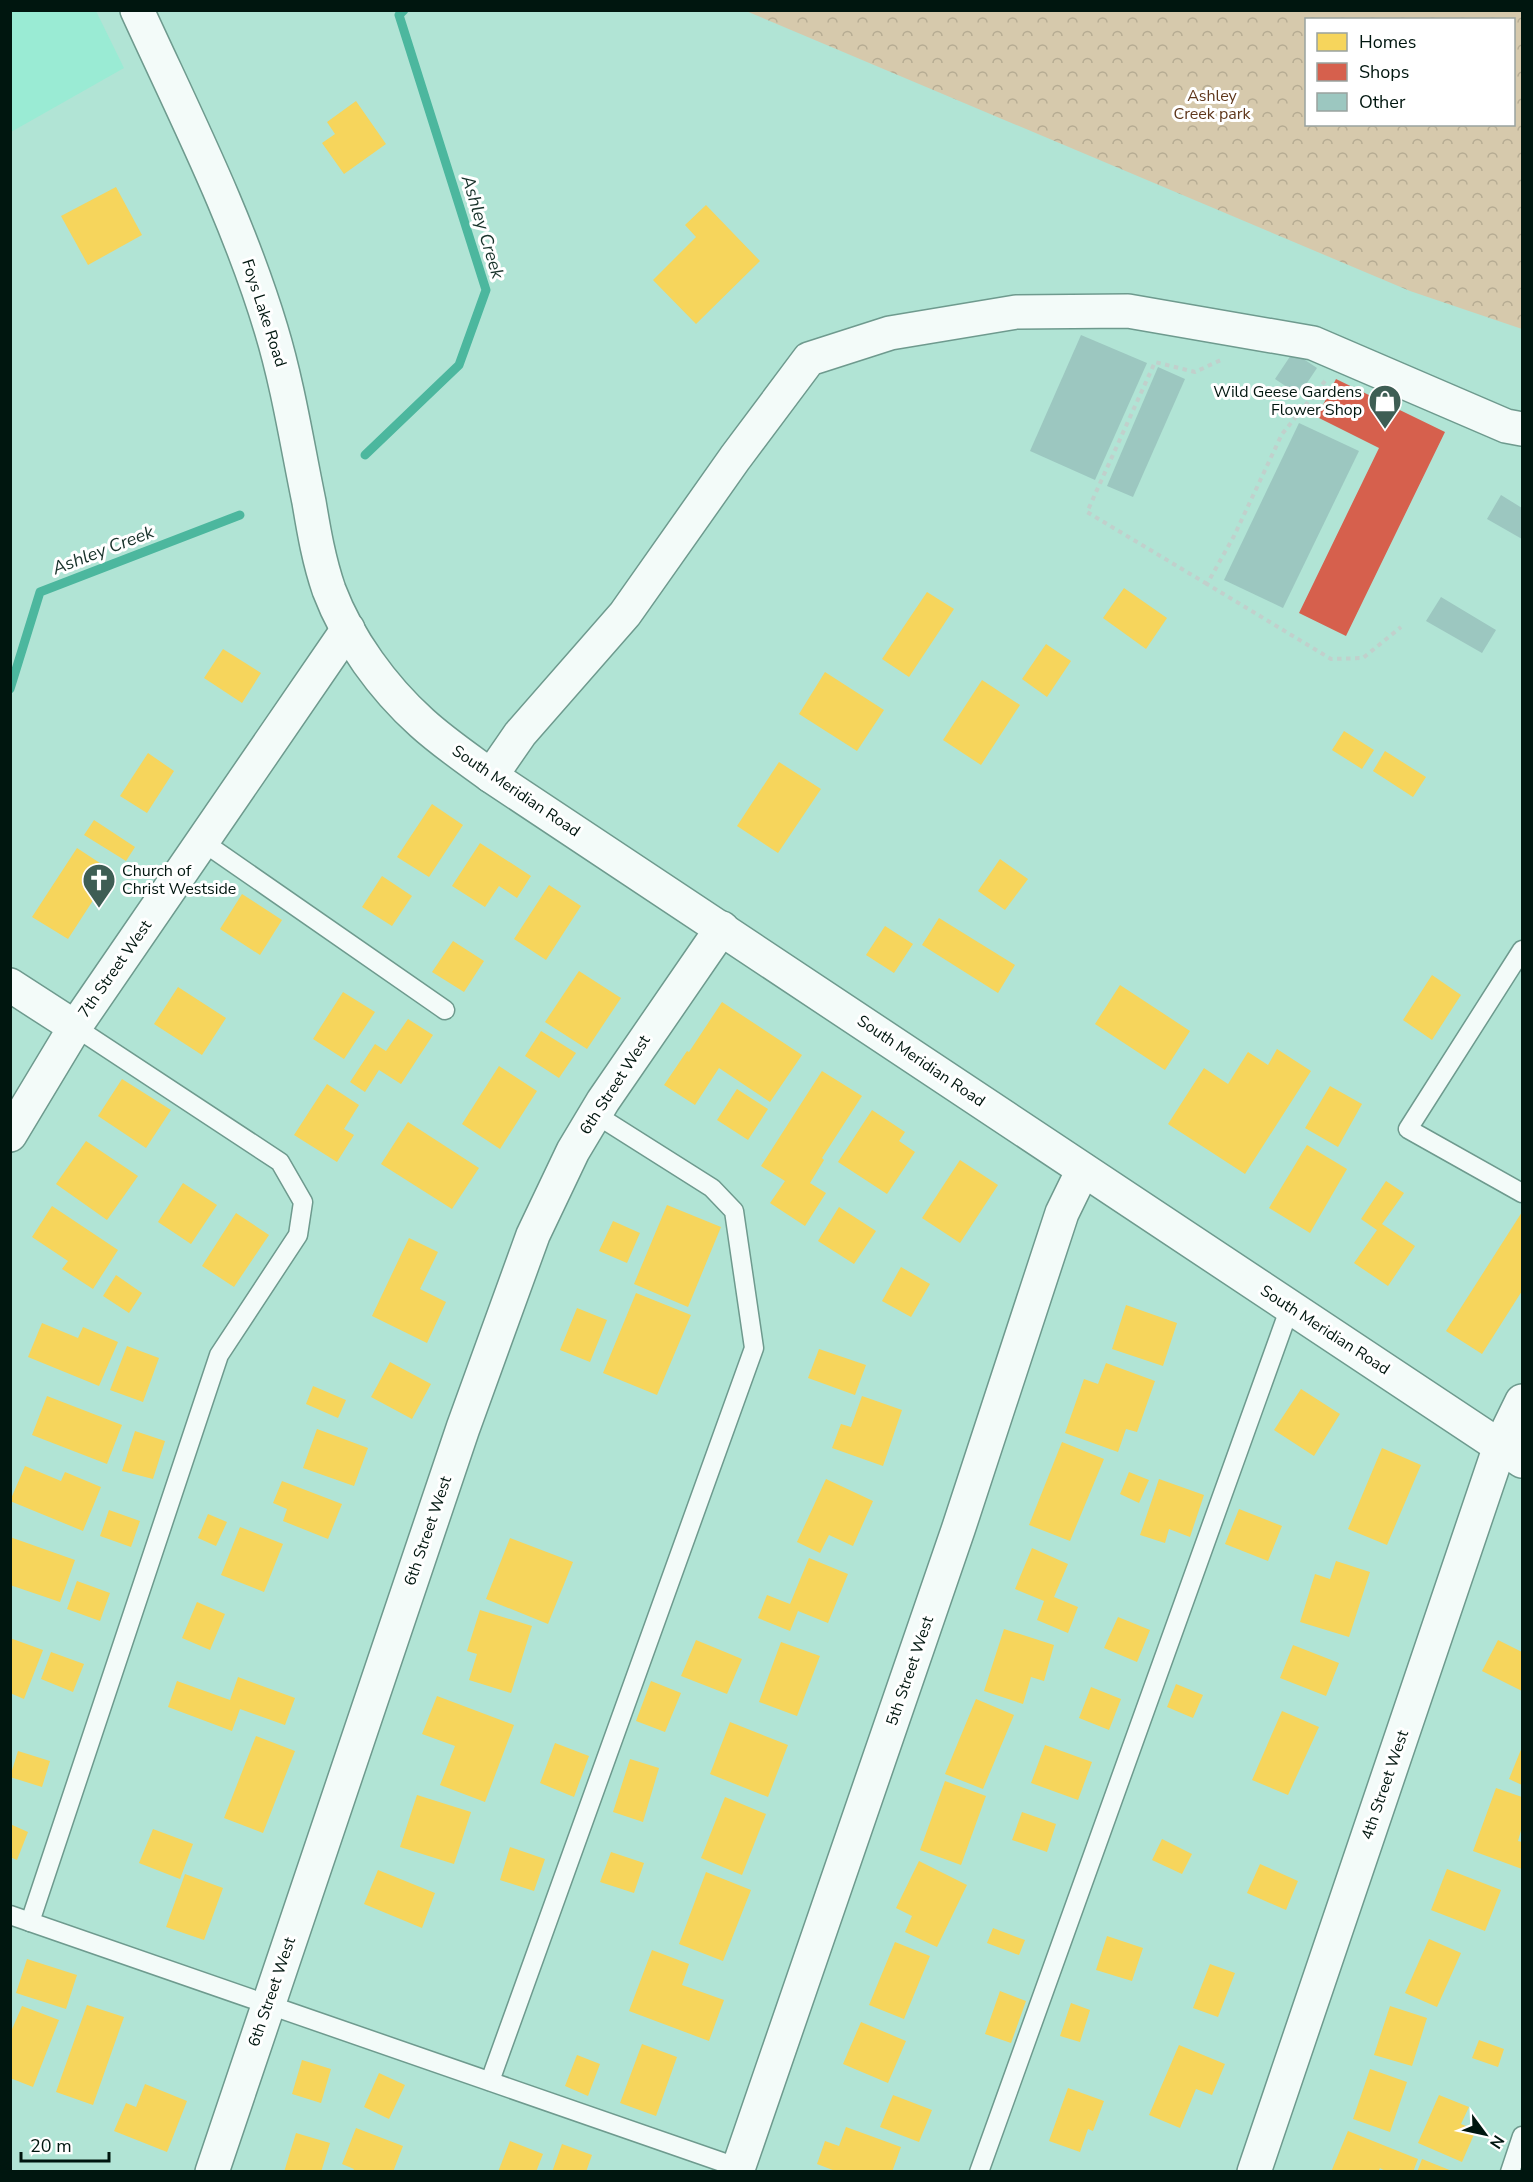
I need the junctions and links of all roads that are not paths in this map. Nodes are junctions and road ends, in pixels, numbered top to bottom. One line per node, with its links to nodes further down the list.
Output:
1 (137, 10): 3 (street, Foys Lake Road)
2 (1522, 429): 4 (street)
3 (348, 629): 4 (street, South Meridian Road); 5 (street, 7th Street West)
4 (491, 776): 6 (street, South Meridian Road)
5 (203, 842): 9 (lane); 10 (street, 7th Street West)
6 (722, 928): 11 (street, 6th Street West); 13 (street, South Meridian Road)
7 (1522, 950): 14 (lane)
8 (10, 985): 10 (street)
9 (445, 1010)
10 (75, 1027): 12 (street, 7th Street West); 19 (lane)
11 (595, 1114): 20 (street, 6th Street West); 21 (lane)
12 (10, 1135)
13 (1083, 1170): 15 (street, South Meridian Road); 23 (street, 5th Street West)
14 (1522, 1193)
15 (1290, 1307): 17 (street, South Meridian Road); 25 (lane)
16 (1522, 1401): 17 (street, 4th Street West)
17 (1511, 1454): 26 (street, 4th Street West)
18 (10, 1915): 19 (lane)
19 (30, 1922): 20 (lane)
20 (269, 2003): 21 (lane); 24 (street, 6th Street West)
21 (490, 2081): 23 (lane)
22 (1522, 2136): 27 (lane)
23 (741, 2170)
24 (212, 2172)
25 (979, 2172)
26 (1254, 2172)
27 (1510, 2172)

